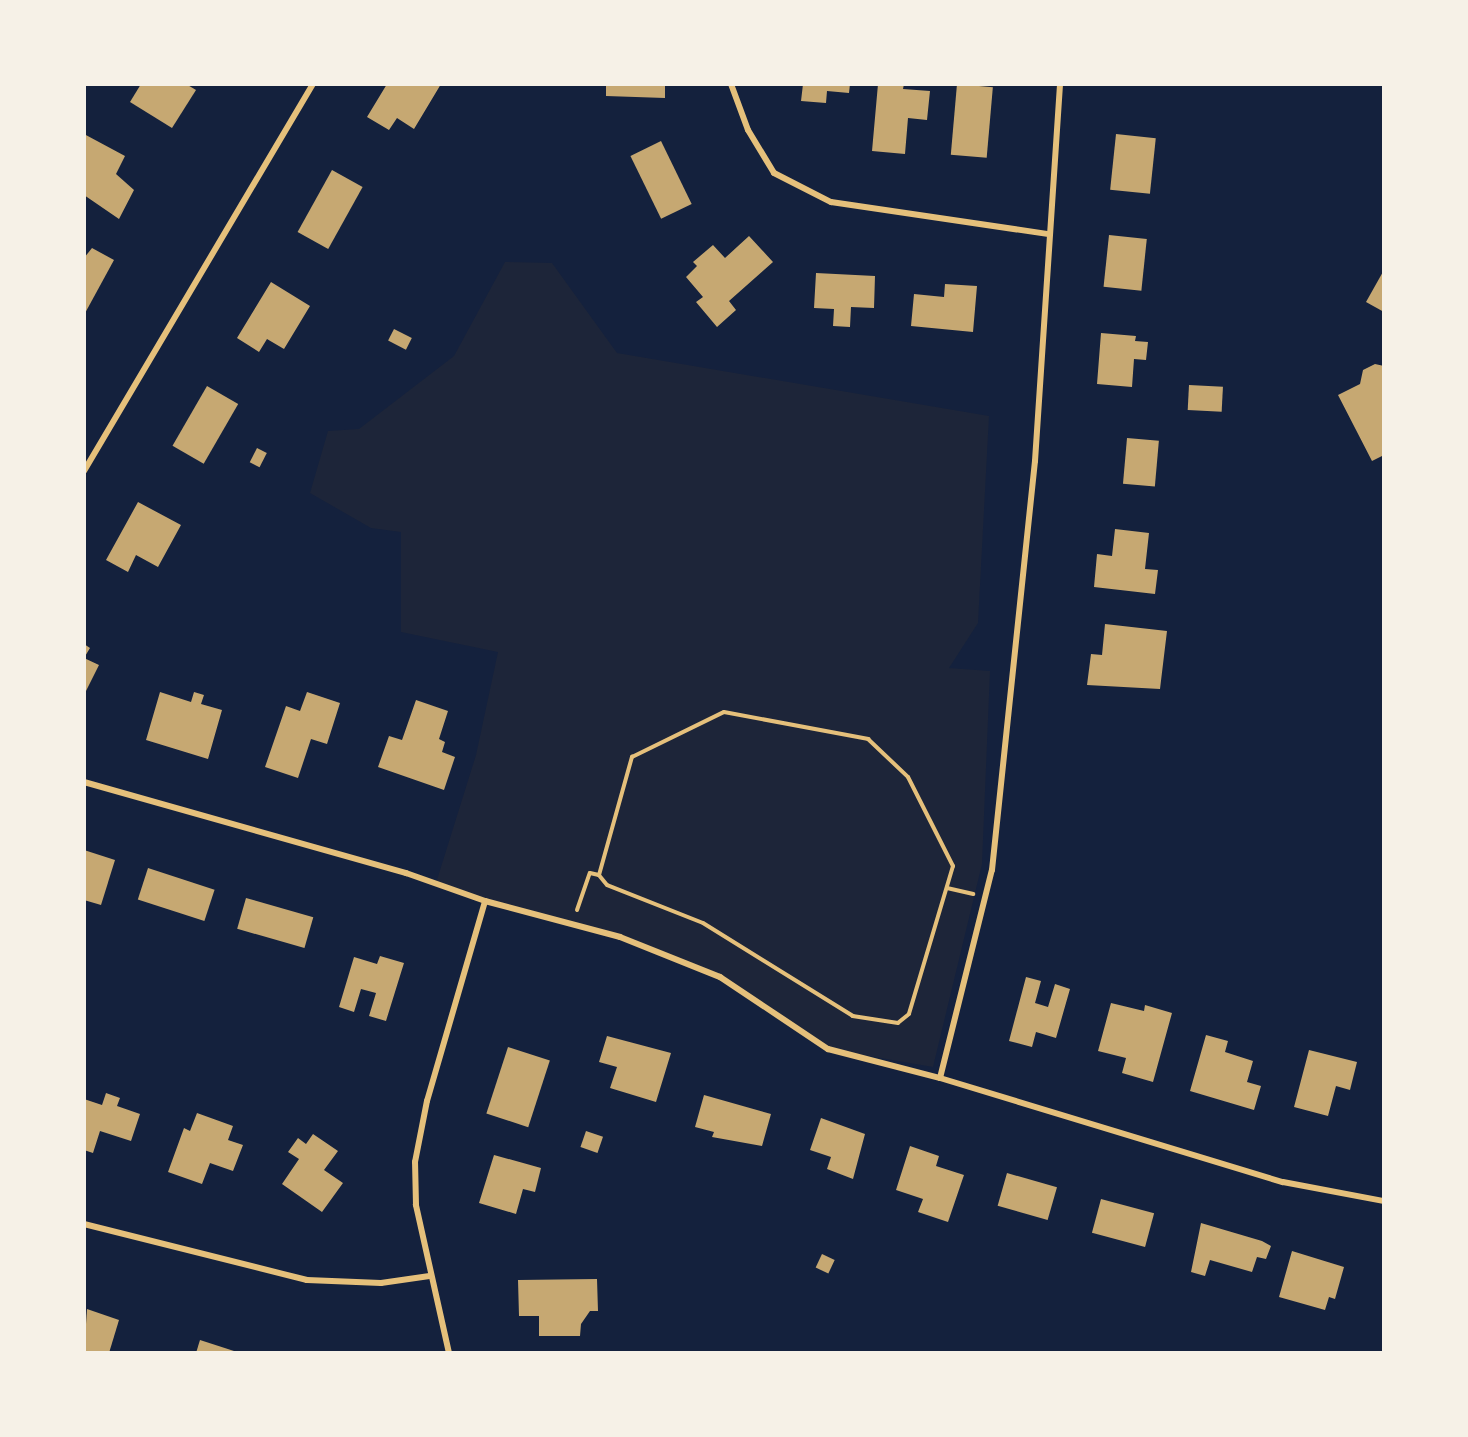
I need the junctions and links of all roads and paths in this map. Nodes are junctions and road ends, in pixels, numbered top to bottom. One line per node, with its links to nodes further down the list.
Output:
1 (313, 84): 5 (street)
2 (731, 84): 4 (street)
3 (1060, 84): 4 (street)
4 (1050, 234): 9 (street)
5 (84, 471)
6 (84, 782): 10 (street)
7 (599, 875): 8 (path); 8 (path); 11 (path)
8 (947, 888): 9 (path)
9 (985, 897): 12 (street)
10 (485, 901): 11 (street); 15 (street)
11 (573, 924): 12 (street)
12 (940, 1078): 13 (street)
13 (1384, 1201)
14 (84, 1224): 15 (street)
15 (429, 1276): 16 (street)
16 (449, 1353)

